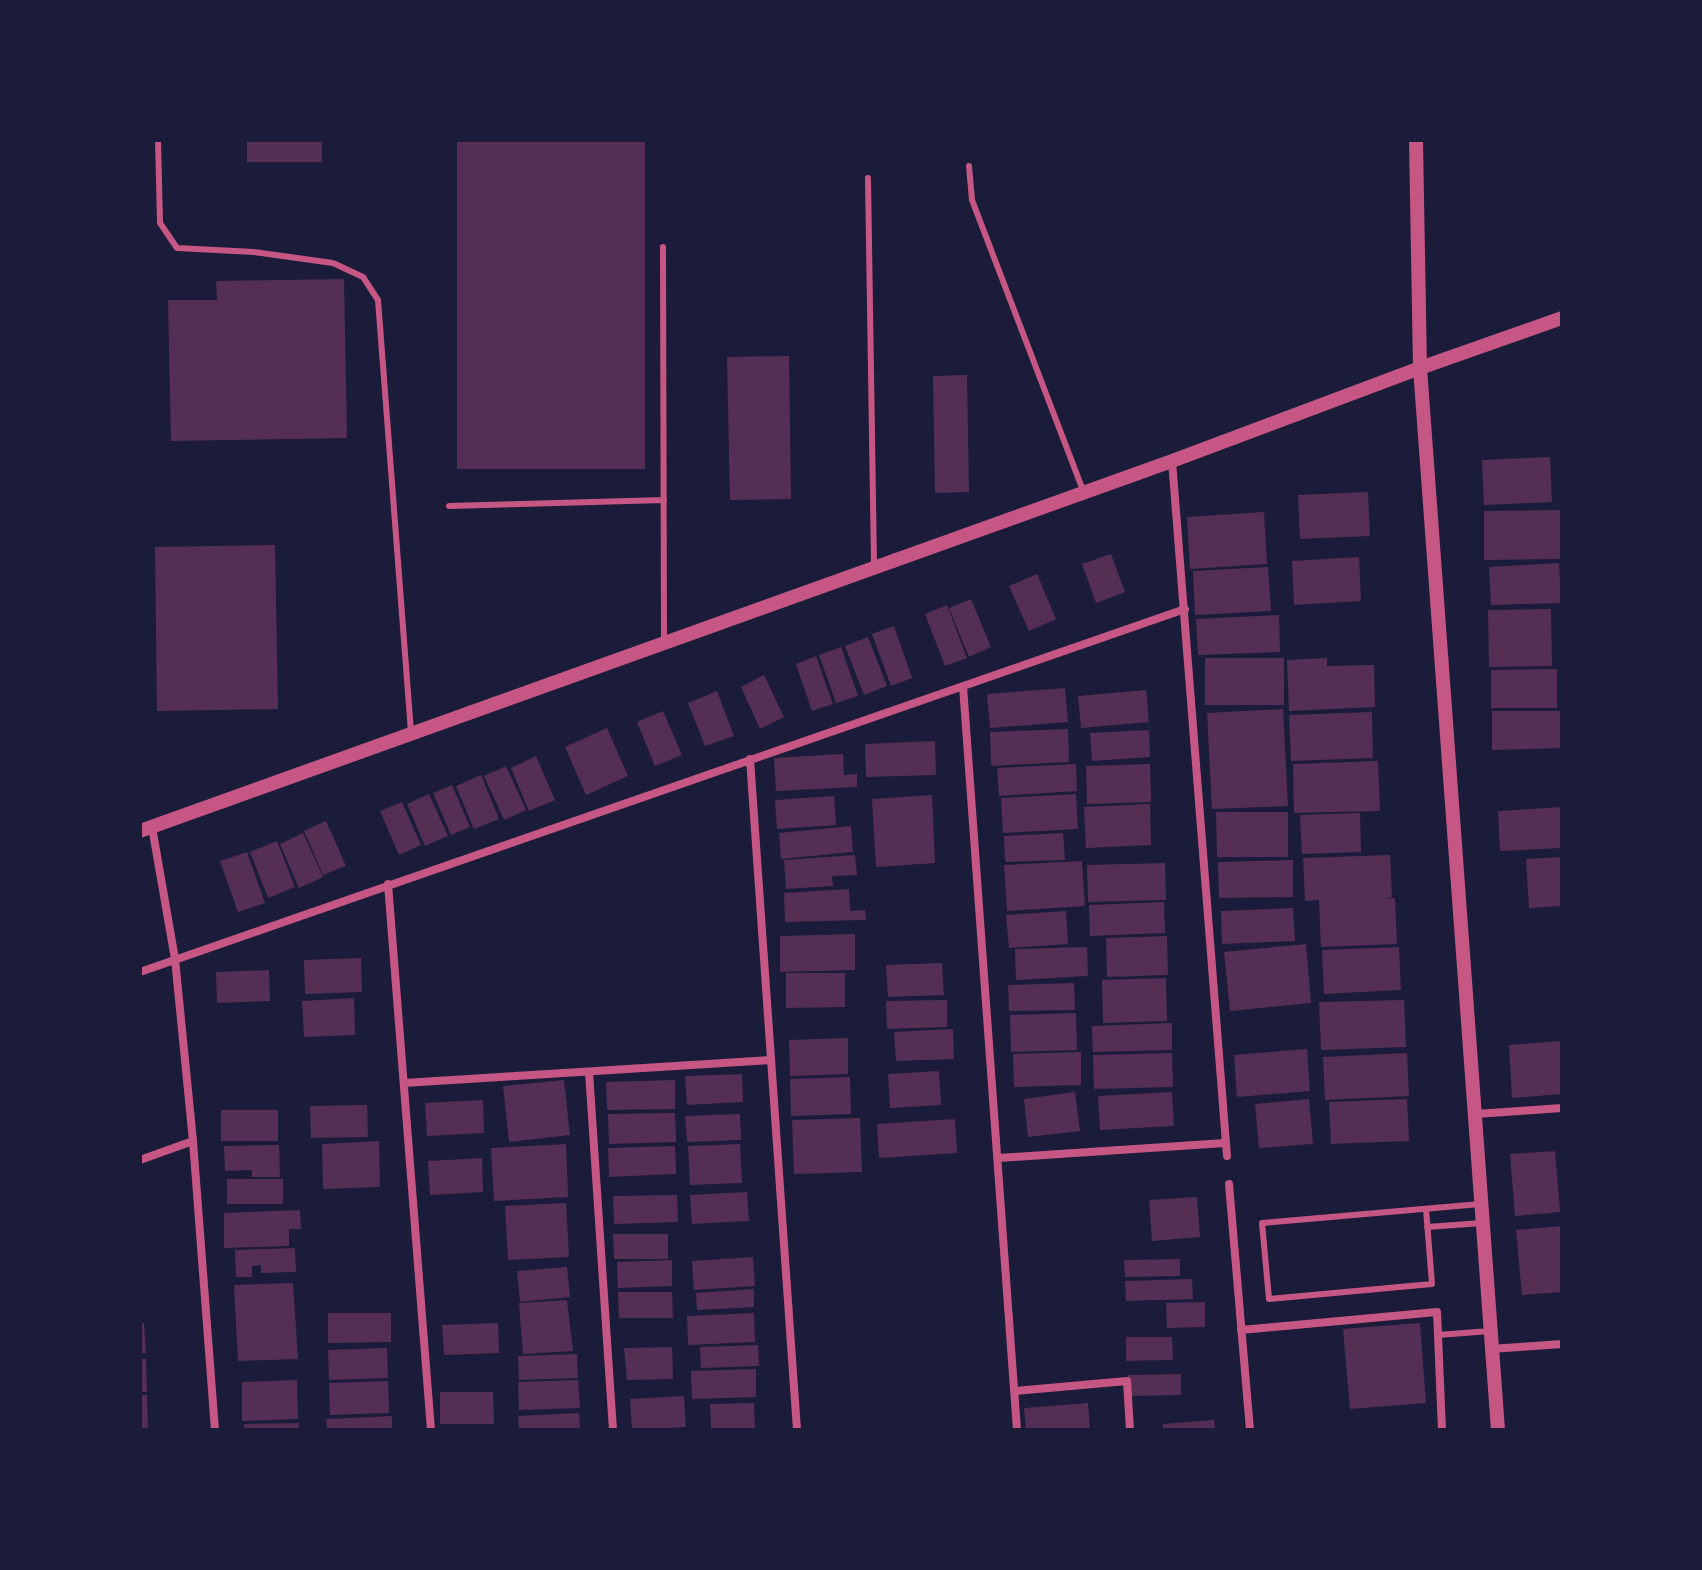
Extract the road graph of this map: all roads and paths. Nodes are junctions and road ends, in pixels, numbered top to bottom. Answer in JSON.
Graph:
{"nodes":[{"id":1,"x":158,"y":140,"type":"edge"},
{"id":2,"x":1416,"y":140,"type":"edge"},
{"id":3,"x":969,"y":166,"type":"dead end"},
{"id":4,"x":868,"y":178,"type":"dead end"},
{"id":5,"x":663,"y":247,"type":"dead end"},
{"id":6,"x":1562,"y":318,"type":"edge"},
{"id":7,"x":1420,"y":368,"type":"junction"},
{"id":8,"x":1172,"y":461,"type":"junction"},
{"id":9,"x":1084,"y":493,"type":"junction"},
{"id":10,"x":664,"y":500,"type":"junction"},
{"id":11,"x":449,"y":506,"type":"dead end"},
{"id":12,"x":874,"y":569,"type":"junction"},
{"id":13,"x":1185,"y":609,"type":"junction"},
{"id":14,"x":664,"y":643,"type":"junction"},
{"id":15,"x":963,"y":686,"type":"junction"},
{"id":16,"x":411,"y":734,"type":"junction"},
{"id":17,"x":750,"y":759,"type":"junction"},
{"id":18,"x":146,"y":828,"type":"edge"},
{"id":19,"x":388,"y":884,"type":"junction"},
{"id":20,"x":175,"y":959,"type":"junction"},
{"id":21,"x":140,"y":972,"type":"edge"},
{"id":22,"x":771,"y":1060,"type":"junction"},
{"id":23,"x":589,"y":1072,"type":"junction"},
{"id":24,"x":404,"y":1083,"type":"junction"},
{"id":25,"x":1562,"y":1108,"type":"edge"},
{"id":26,"x":1476,"y":1114,"type":"junction"},
{"id":27,"x":193,"y":1141,"type":"junction"},
{"id":28,"x":1225,"y":1143,"type":"junction"},
{"id":29,"x":1227,"y":1156,"type":"dead end"},
{"id":30,"x":999,"y":1158,"type":"junction"},
{"id":31,"x":140,"y":1160,"type":"edge"},
{"id":32,"x":1229,"y":1184,"type":"dead end"},
{"id":33,"x":1481,"y":1204,"type":"junction"},
{"id":34,"x":1426,"y":1209,"type":"junction"},
{"id":35,"x":1482,"y":1223,"type":"junction"},
{"id":36,"x":1427,"y":1227,"type":"junction"},
{"id":37,"x":1241,"y":1330,"type":"junction"},
{"id":38,"x":1490,"y":1331,"type":"junction"},
{"id":39,"x":1438,"y":1335,"type":"junction"},
{"id":40,"x":1562,"y":1344,"type":"edge"},
{"id":41,"x":1491,"y":1349,"type":"junction"},
{"id":42,"x":1015,"y":1391,"type":"junction"},
{"id":43,"x":215,"y":1430,"type":"edge"},
{"id":44,"x":431,"y":1430,"type":"edge"},
{"id":45,"x":613,"y":1430,"type":"edge"},
{"id":46,"x":797,"y":1430,"type":"edge"},
{"id":47,"x":1017,"y":1430,"type":"edge"},
{"id":48,"x":1130,"y":1430,"type":"edge"},
{"id":49,"x":1250,"y":1430,"type":"edge"},
{"id":50,"x":1442,"y":1430,"type":"edge"},
{"id":51,"x":1498,"y":1430,"type":"edge"}],
"edges":[{"from":1,"to":16,"type":"lane"},
{"from":2,"to":7,"type":"street"},
{"from":3,"to":9,"type":"lane"},
{"from":4,"to":12,"type":"lane"},
{"from":5,"to":10,"type":"lane"},
{"from":6,"to":7,"type":"street"},
{"from":7,"to":8,"type":"street"},
{"from":7,"to":26,"type":"street"},
{"from":8,"to":9,"type":"street"},
{"from":8,"to":13,"type":"street"},
{"from":9,"to":12,"type":"street"},
{"from":10,"to":11,"type":"lane"},
{"from":10,"to":14,"type":"lane"},
{"from":12,"to":14,"type":"street"},
{"from":13,"to":15,"type":"street"},
{"from":13,"to":28,"type":"street"},
{"from":14,"to":16,"type":"street"},
{"from":15,"to":17,"type":"street"},
{"from":15,"to":30,"type":"street"},
{"from":16,"to":18,"type":"street"},
{"from":17,"to":19,"type":"street"},
{"from":17,"to":22,"type":"street"},
{"from":18,"to":20,"type":"street"},
{"from":19,"to":20,"type":"street"},
{"from":19,"to":24,"type":"street"},
{"from":20,"to":21,"type":"street"},
{"from":20,"to":27,"type":"street"},
{"from":22,"to":23,"type":"street"},
{"from":22,"to":46,"type":"street"},
{"from":23,"to":24,"type":"street"},
{"from":23,"to":45,"type":"street"},
{"from":24,"to":44,"type":"street"},
{"from":25,"to":26,"type":"street"},
{"from":26,"to":33,"type":"street"},
{"from":27,"to":31,"type":"street"},
{"from":27,"to":43,"type":"street"},
{"from":28,"to":29,"type":"street"},
{"from":28,"to":30,"type":"street"},
{"from":30,"to":42,"type":"street"},
{"from":32,"to":37,"type":"street"},
{"from":33,"to":34,"type":"lane"},
{"from":33,"to":35,"type":"street"},
{"from":34,"to":36,"type":"lane"},
{"from":34,"to":36,"type":"lane"},
{"from":35,"to":36,"type":"lane"},
{"from":35,"to":38,"type":"street"},
{"from":37,"to":39,"type":"street"},
{"from":37,"to":49,"type":"street"},
{"from":38,"to":39,"type":"lane"},
{"from":38,"to":41,"type":"street"},
{"from":39,"to":50,"type":"street"},
{"from":40,"to":41,"type":"street"},
{"from":41,"to":51,"type":"street"},
{"from":42,"to":47,"type":"street"},
{"from":42,"to":48,"type":"street"}]}
